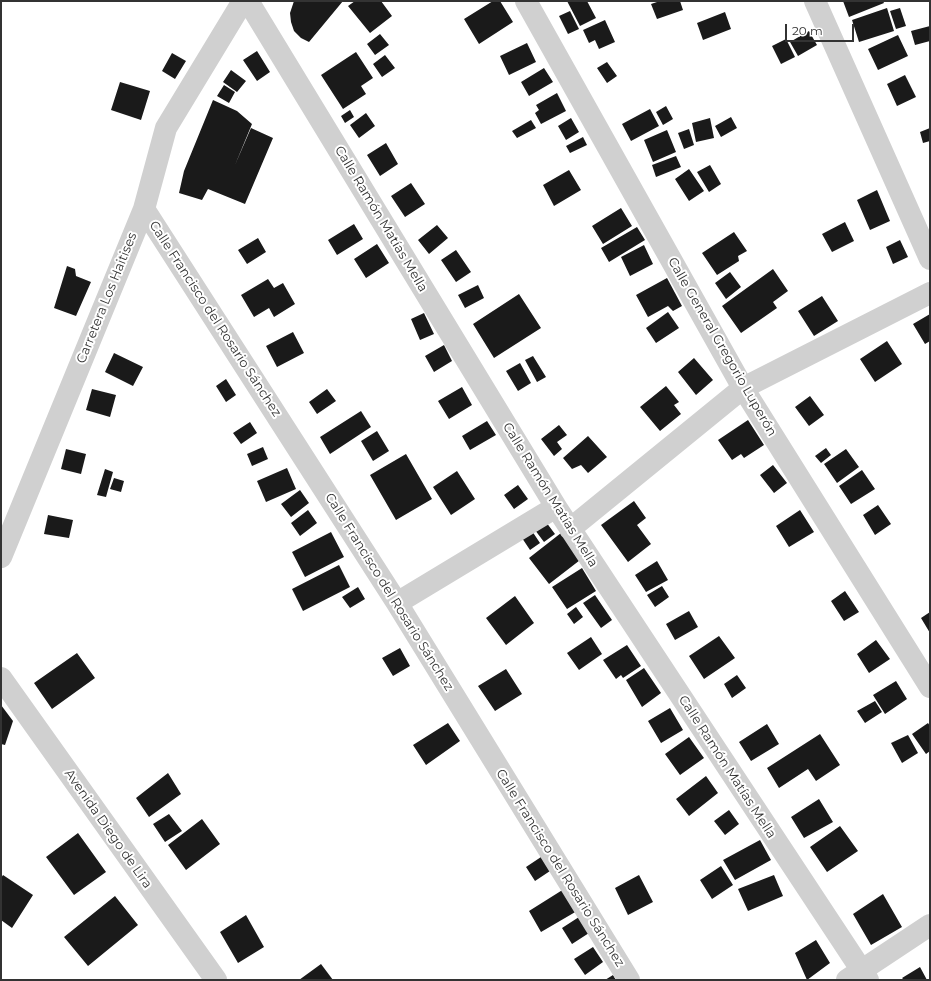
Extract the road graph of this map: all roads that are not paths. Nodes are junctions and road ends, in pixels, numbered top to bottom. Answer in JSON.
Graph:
{"nodes":[{"id":1,"x":243,"y":1,"type":"edge"},
{"id":2,"x":248,"y":1,"type":"edge"},
{"id":3,"x":526,"y":1,"type":"edge"},
{"id":4,"x":815,"y":1,"type":"edge"},
{"id":5,"x":144,"y":209,"type":"junction"},
{"id":6,"x":930,"y":259,"type":"edge"},
{"id":7,"x":930,"y":293,"type":"edge"},
{"id":8,"x":743,"y":388,"type":"junction"},
{"id":9,"x":556,"y":507,"type":"junction"},
{"id":10,"x":570,"y":529,"type":"junction"},
{"id":11,"x":1,"y":558,"type":"edge"},
{"id":12,"x":397,"y":603,"type":"junction"},
{"id":13,"x":1,"y":678,"type":"edge"},
{"id":14,"x":930,"y":687,"type":"edge"},
{"id":15,"x":930,"y":925,"type":"edge"},
{"id":16,"x":859,"y":977,"type":"edge"},
{"id":17,"x":216,"y":980,"type":"edge"},
{"id":18,"x":629,"y":980,"type":"edge"}],
"edges":[{"from":1,"to":5,"type":"street","name":"Carretera Los Haitises"},
{"from":2,"to":9,"type":"street","name":"Calle Ramón Matías Mella"},
{"from":3,"to":8,"type":"street","name":"Calle General Gregorio Luperón"},
{"from":4,"to":6,"type":"street"},
{"from":5,"to":11,"type":"street","name":"Carretera Los Haitises"},
{"from":5,"to":12,"type":"street","name":"Calle Francisco del Rosario Sánchez"},
{"from":7,"to":8,"type":"street"},
{"from":8,"to":10,"type":"street"},
{"from":8,"to":14,"type":"street","name":"Calle General Gregorio Luperón"},
{"from":9,"to":10,"type":"street","name":"Calle Ramón Matías Mella"},
{"from":9,"to":12,"type":"street"},
{"from":10,"to":16,"type":"street","name":"Calle Ramón Matías Mella"},
{"from":12,"to":18,"type":"street","name":"Calle Francisco del Rosario Sánchez"},
{"from":13,"to":17,"type":"street","name":"Avenida Diego de Lira"},
{"from":15,"to":16,"type":"street"}]}
